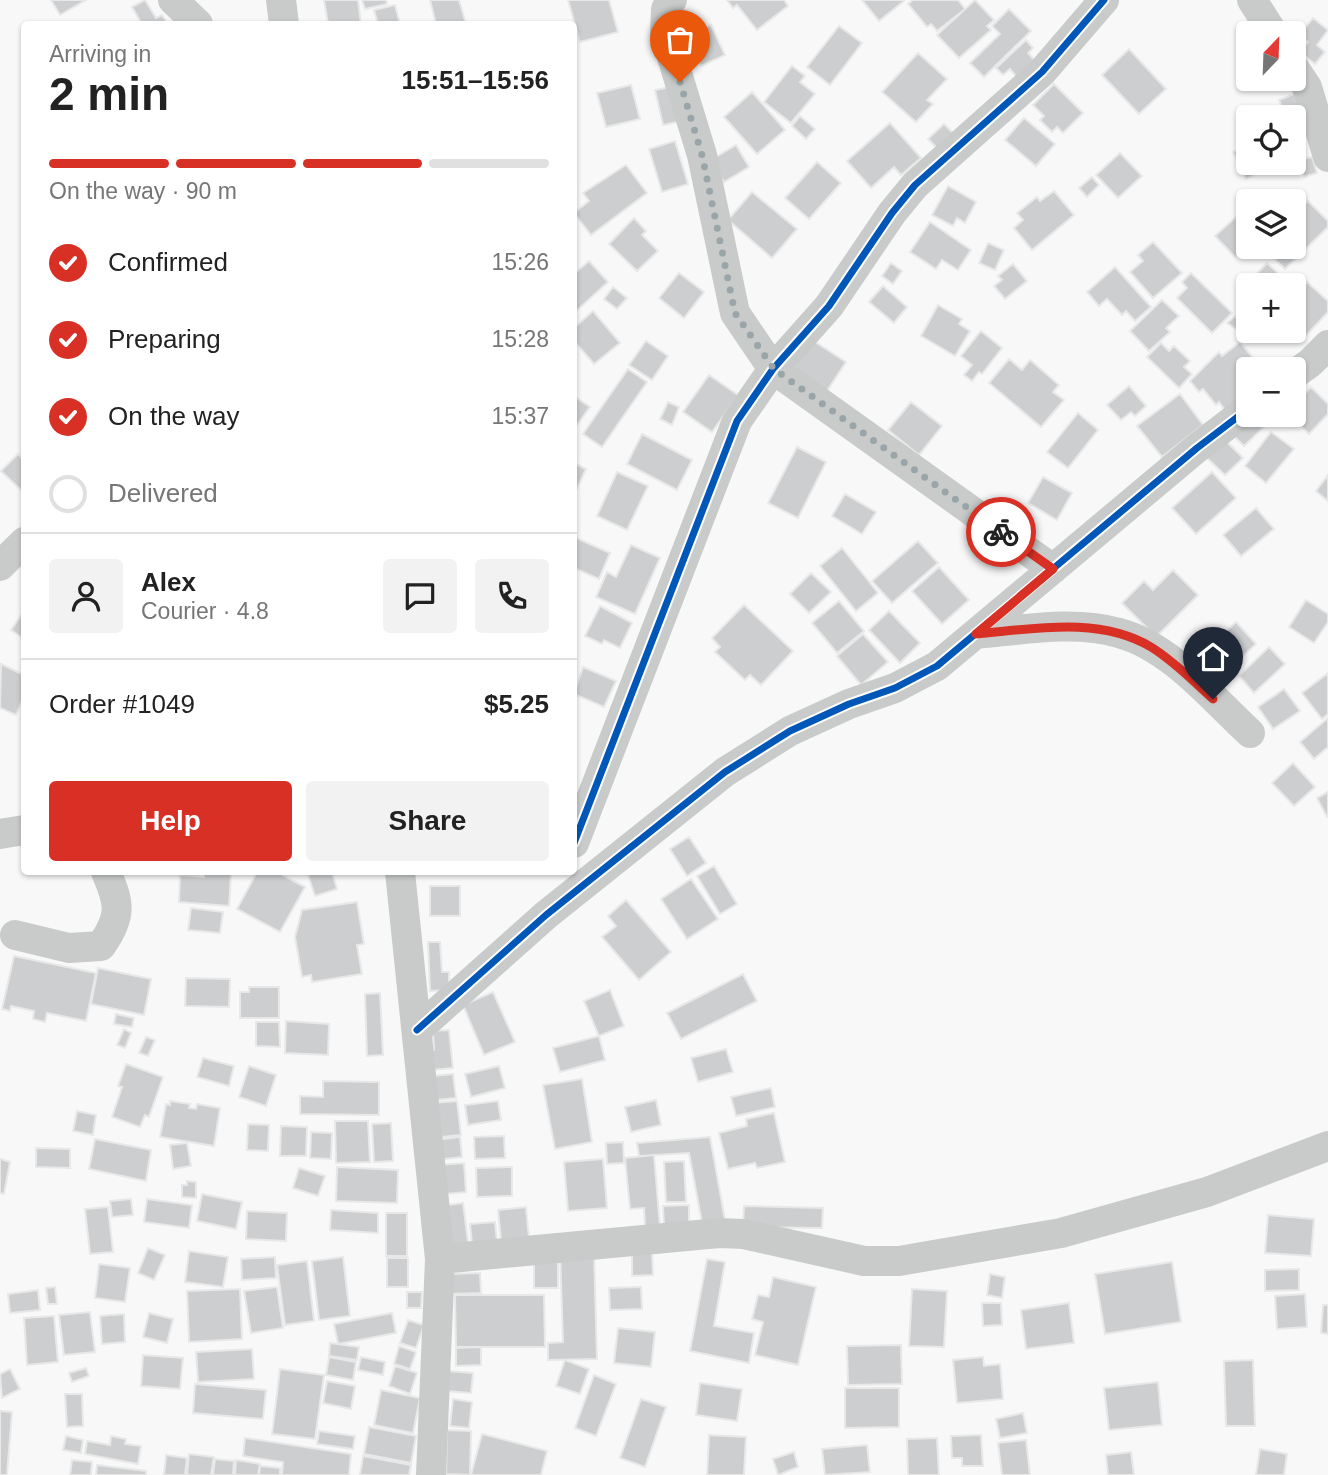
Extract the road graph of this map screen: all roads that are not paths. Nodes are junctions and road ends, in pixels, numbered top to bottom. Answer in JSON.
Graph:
{"nodes":[{"id":1,"x":173,"y":0,"type":"edge"},
{"id":2,"x":281,"y":0,"type":"edge"},
{"id":3,"x":672,"y":0,"type":"edge"},
{"id":4,"x":1104,"y":0,"type":"edge"},
{"id":5,"x":1252,"y":0,"type":"edge"},
{"id":6,"x":195,"y":21,"type":"edge"},
{"id":7,"x":284,"y":21,"type":"edge"},
{"id":8,"x":1265,"y":21,"type":"edge"},
{"id":9,"x":1306,"y":85,"type":"edge"},
{"id":10,"x":1328,"y":157,"type":"edge"},
{"id":11,"x":1328,"y":345,"type":"edge"},
{"id":12,"x":1306,"y":364,"type":"edge"},
{"id":13,"x":774,"y":369,"type":"junction"},
{"id":14,"x":1236,"y":418,"type":"edge"},
{"id":15,"x":21,"y":545,"type":"edge"},
{"id":16,"x":0,"y":566,"type":"edge"},
{"id":17,"x":1053,"y":569,"type":"junction"},
{"id":18,"x":976,"y":634,"type":"junction"},
{"id":19,"x":1250,"y":733,"type":"dead end"},
{"id":20,"x":21,"y":830,"type":"edge"},
{"id":21,"x":0,"y":834,"type":"edge"},
{"id":22,"x":577,"y":835,"type":"edge"},
{"id":23,"x":107,"y":875,"type":"edge"},
{"id":24,"x":400,"y":875,"type":"edge"},
{"id":25,"x":562,"y":875,"type":"edge"},
{"id":26,"x":546,"y":915,"type":"junction"},
{"id":27,"x":15,"y":935,"type":"dead end"},
{"id":28,"x":417,"y":1030,"type":"junction"},
{"id":29,"x":1328,"y":1146,"type":"edge"},
{"id":30,"x":440,"y":1259,"type":"junction"},
{"id":31,"x":431,"y":1475,"type":"edge"}],
"edges":[{"from":1,"to":6,"type":"street"},
{"from":2,"to":7,"type":"street"},
{"from":3,"to":13,"type":"street"},
{"from":4,"to":13,"type":"street"},
{"from":5,"to":8,"type":"street"},
{"from":9,"to":10,"type":"street"},
{"from":11,"to":12,"type":"street"},
{"from":13,"to":17,"type":"street"},
{"from":13,"to":22,"type":"street"},
{"from":14,"to":17,"type":"street"},
{"from":15,"to":16,"type":"street"},
{"from":17,"to":18,"type":"street"},
{"from":18,"to":19,"type":"street"},
{"from":18,"to":26,"type":"street"},
{"from":20,"to":21,"type":"street"},
{"from":23,"to":27,"type":"street"},
{"from":24,"to":28,"type":"street"},
{"from":25,"to":26,"type":"street"},
{"from":26,"to":28,"type":"street"},
{"from":28,"to":30,"type":"street"},
{"from":29,"to":30,"type":"street"},
{"from":30,"to":31,"type":"street"}]}
